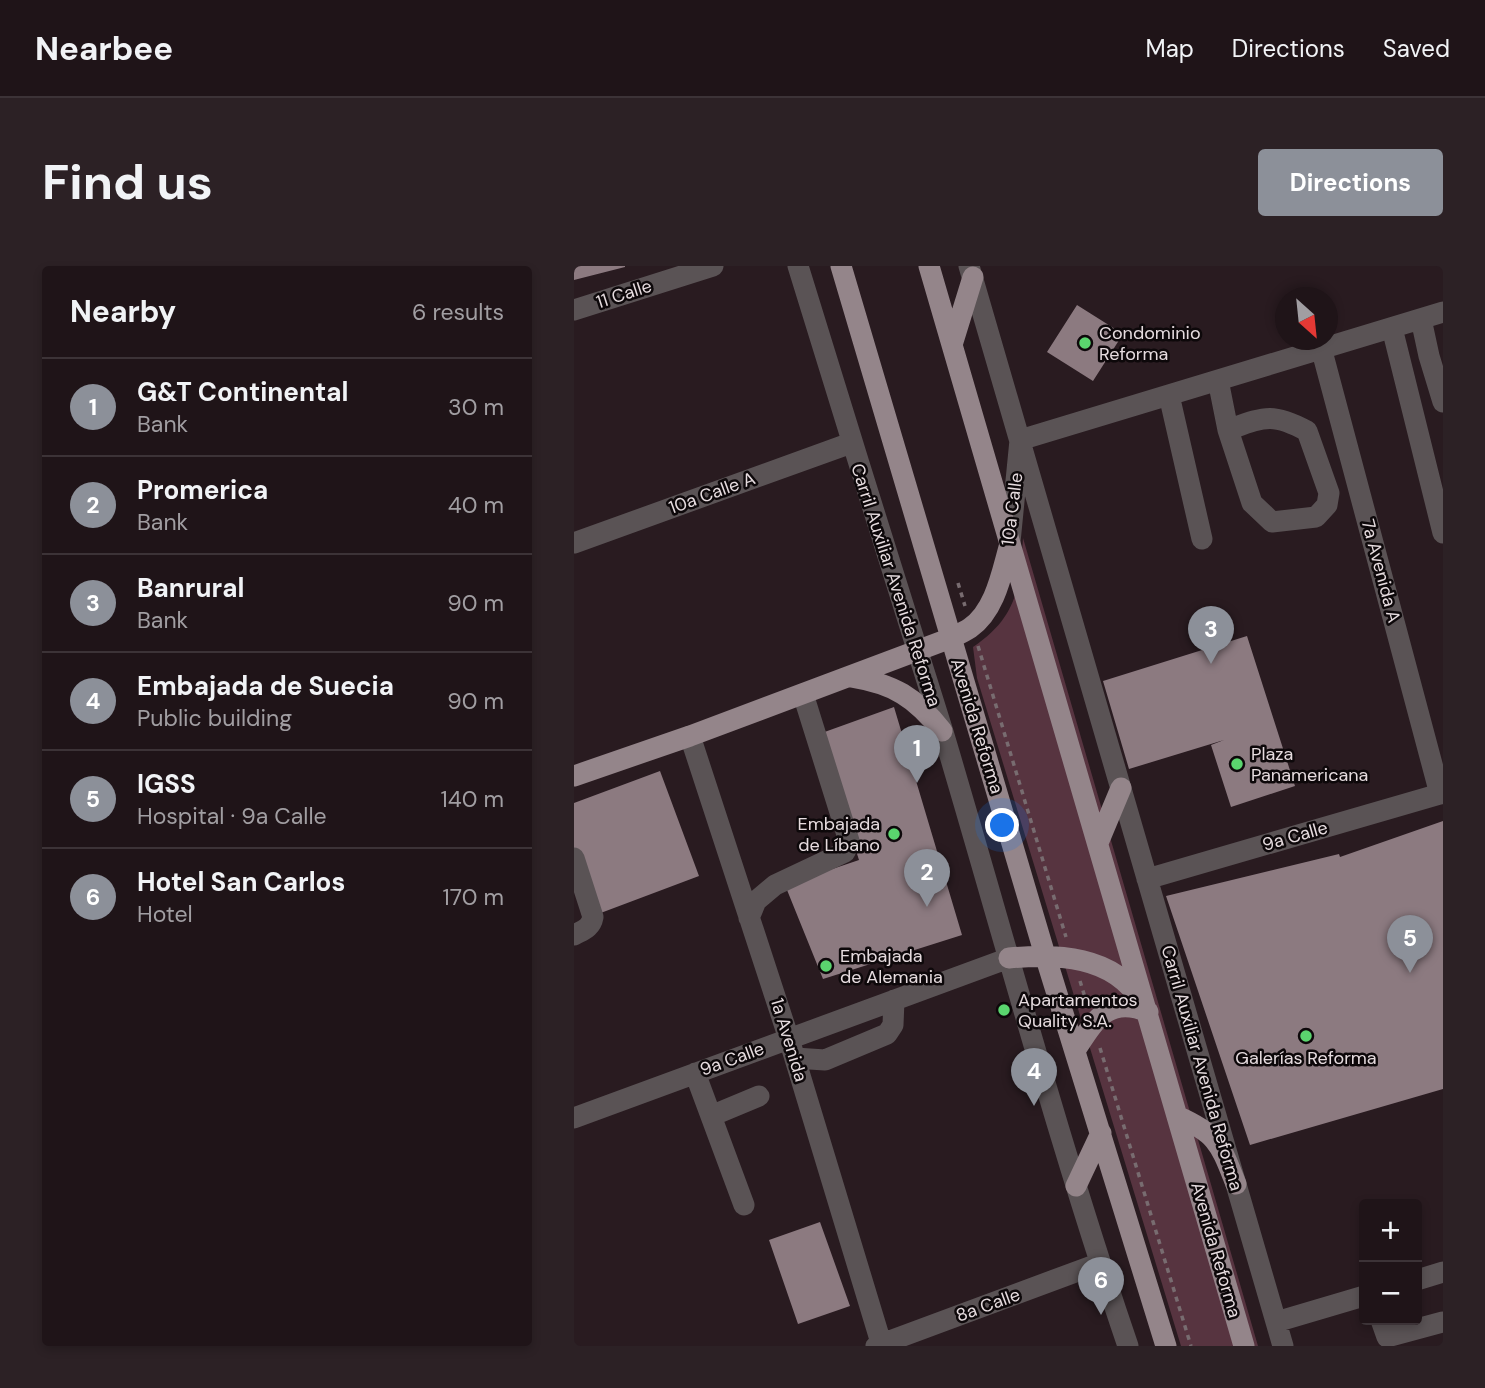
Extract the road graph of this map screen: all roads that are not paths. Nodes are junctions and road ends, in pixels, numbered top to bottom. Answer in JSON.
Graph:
{"nodes":[{"id":1,"x":713,"y":266,"type":"edge"},
{"id":2,"x":798,"y":266,"type":"edge"},
{"id":3,"x":841,"y":266,"type":"edge"},
{"id":4,"x":929,"y":266,"type":"edge"},
{"id":5,"x":971,"y":271,"type":"edge"},
{"id":6,"x":574,"y":310,"type":"edge"},
{"id":7,"x":1443,"y":312,"type":"edge"},
{"id":8,"x":1421,"y":319,"type":"junction"},
{"id":9,"x":1392,"y":328,"type":"junction"},
{"id":10,"x":1338,"y":340,"type":"edge"},
{"id":11,"x":952,"y":345,"type":"junction"},
{"id":12,"x":1303,"y":350,"type":"edge"},
{"id":13,"x":1322,"y":350,"type":"edge"},
{"id":14,"x":1439,"y":373,"type":"edge"},
{"id":15,"x":1219,"y":380,"type":"junction"},
{"id":16,"x":1169,"y":395,"type":"junction"},
{"id":17,"x":1443,"y":402,"type":"edge"},
{"id":18,"x":1228,"y":430,"type":"junction"},
{"id":19,"x":1020,"y":440,"type":"junction"},
{"id":20,"x":851,"y":443,"type":"junction"},
{"id":21,"x":1443,"y":533,"type":"edge"},
{"id":22,"x":1202,"y":539,"type":"dead end"},
{"id":23,"x":574,"y":543,"type":"edge"},
{"id":24,"x":1010,"y":544,"type":"junction"},
{"id":25,"x":951,"y":638,"type":"junction"},
{"id":26,"x":917,"y":650,"type":"junction"},
{"id":27,"x":849,"y":676,"type":"junction"},
{"id":28,"x":803,"y":694,"type":"junction"},
{"id":29,"x":942,"y":731,"type":"junction"},
{"id":30,"x":690,"y":736,"type":"junction"},
{"id":31,"x":574,"y":776,"type":"edge"},
{"id":32,"x":1121,"y":788,"type":"junction"},
{"id":33,"x":1442,"y":794,"type":"edge"},
{"id":34,"x":1098,"y":844,"type":"junction"},
{"id":35,"x":574,"y":858,"type":"edge"},
{"id":36,"x":1147,"y":878,"type":"junction"},
{"id":37,"x":749,"y":918,"type":"junction"},
{"id":38,"x":574,"y":935,"type":"edge"},
{"id":39,"x":1045,"y":955,"type":"junction"},
{"id":40,"x":1009,"y":958,"type":"junction"},
{"id":41,"x":894,"y":1000,"type":"junction"},
{"id":42,"x":1148,"y":1012,"type":"junction"},
{"id":43,"x":792,"y":1048,"type":"junction"},
{"id":44,"x":1076,"y":1049,"type":"junction"},
{"id":45,"x":695,"y":1073,"type":"junction"},
{"id":46,"x":759,"y":1096,"type":"dead end"},
{"id":47,"x":711,"y":1116,"type":"junction"},
{"id":48,"x":1177,"y":1116,"type":"junction"},
{"id":49,"x":574,"y":1118,"type":"edge"},
{"id":50,"x":1101,"y":1133,"type":"junction"},
{"id":51,"x":1236,"y":1184,"type":"junction"},
{"id":52,"x":1076,"y":1186,"type":"junction"},
{"id":53,"x":744,"y":1205,"type":"dead end"},
{"id":54,"x":1100,"y":1263,"type":"junction"},
{"id":55,"x":1443,"y":1272,"type":"edge"},
{"id":56,"x":1422,"y":1278,"type":"edge"},
{"id":57,"x":1359,"y":1297,"type":"edge"},
{"id":58,"x":1276,"y":1322,"type":"junction"},
{"id":59,"x":1443,"y":1322,"type":"edge"},
{"id":60,"x":1390,"y":1336,"type":"edge"},
{"id":61,"x":880,"y":1345,"type":"edge"},
{"id":62,"x":1128,"y":1346,"type":"edge"},
{"id":63,"x":1166,"y":1346,"type":"edge"},
{"id":64,"x":1244,"y":1346,"type":"edge"},
{"id":65,"x":1283,"y":1346,"type":"edge"}],
"edges":[{"from":1,"to":6,"type":"street","name":"11 Calle"},
{"from":2,"to":20,"type":"street","name":"Carril Auxiliar Avenida Reforma"},
{"from":3,"to":25,"type":"main road","name":"Avenida Reforma"},
{"from":4,"to":11,"type":"main road","name":"Avenida Reforma"},
{"from":5,"to":11,"type":"main road"},
{"from":5,"to":19,"type":"street","name":"Carril Auxiliar Avenida Reforma"},
{"from":7,"to":8,"type":"street"},
{"from":8,"to":9,"type":"street"},
{"from":8,"to":14,"type":"street"},
{"from":9,"to":10,"type":"street"},
{"from":9,"to":21,"type":"street"},
{"from":11,"to":24,"type":"main road","name":"Avenida Reforma"},
{"from":12,"to":15,"type":"street"},
{"from":13,"to":33,"type":"street","name":"7a Avenida A"},
{"from":14,"to":17,"type":"street"},
{"from":15,"to":16,"type":"street"},
{"from":15,"to":18,"type":"street"},
{"from":16,"to":19,"type":"street"},
{"from":16,"to":22,"type":"street"},
{"from":18,"to":18,"type":"street"},
{"from":19,"to":24,"type":"street","name":"10a Calle"},
{"from":19,"to":32,"type":"street","name":"Carril Auxiliar Avenida Reforma"},
{"from":20,"to":23,"type":"street","name":"10a Calle A"},
{"from":20,"to":26,"type":"street","name":"Carril Auxiliar Avenida Reforma"},
{"from":24,"to":25,"type":"main road","name":"10a Calle"},
{"from":24,"to":34,"type":"main road","name":"Avenida Reforma"},
{"from":25,"to":26,"type":"main road","name":"10a Calle"},
{"from":25,"to":39,"type":"main road","name":"Avenida Reforma"},
{"from":26,"to":27,"type":"main road","name":"10a Calle"},
{"from":26,"to":29,"type":"street","name":"Carril Auxiliar Avenida Reforma"},
{"from":27,"to":28,"type":"main road","name":"10a Calle"},
{"from":27,"to":29,"type":"main road"},
{"from":28,"to":30,"type":"main road","name":"10a Calle"},
{"from":28,"to":37,"type":"street"},
{"from":29,"to":40,"type":"street","name":"Carril Auxiliar Avenida Reforma"},
{"from":30,"to":31,"type":"main road","name":"10a Calle"},
{"from":30,"to":37,"type":"street","name":"1a Avenida"},
{"from":32,"to":34,"type":"main road"},
{"from":32,"to":36,"type":"street","name":"Carril Auxiliar Avenida Reforma"},
{"from":33,"to":36,"type":"street","name":"9a Calle"},
{"from":34,"to":42,"type":"main road","name":"Avenida Reforma"},
{"from":35,"to":38,"type":"street"},
{"from":36,"to":51,"type":"street","name":"Carril Auxiliar Avenida Reforma"},
{"from":37,"to":43,"type":"street","name":"1a Avenida"},
{"from":39,"to":40,"type":"main road"},
{"from":39,"to":42,"type":"main road"},
{"from":39,"to":44,"type":"main road","name":"Avenida Reforma"},
{"from":40,"to":41,"type":"street","name":"9a Calle"},
{"from":40,"to":52,"type":"street","name":"Carril Auxiliar Avenida Reforma"},
{"from":41,"to":43,"type":"street","name":"9a Calle"},
{"from":41,"to":43,"type":"street"},
{"from":42,"to":44,"type":"main road"},
{"from":42,"to":48,"type":"main road","name":"Avenida Reforma"},
{"from":43,"to":45,"type":"street","name":"9a Calle"},
{"from":43,"to":61,"type":"street","name":"1a Avenida"},
{"from":44,"to":50,"type":"main road","name":"Avenida Reforma"},
{"from":45,"to":47,"type":"street"},
{"from":45,"to":49,"type":"street","name":"9a Calle"},
{"from":46,"to":47,"type":"street"},
{"from":47,"to":53,"type":"street"},
{"from":48,"to":51,"type":"main road"},
{"from":48,"to":64,"type":"main road","name":"Avenida Reforma"},
{"from":50,"to":52,"type":"main road"},
{"from":50,"to":63,"type":"main road","name":"Avenida Reforma"},
{"from":51,"to":58,"type":"street","name":"Carril Auxiliar Avenida Reforma"},
{"from":52,"to":54,"type":"street","name":"Carril Auxiliar Avenida Reforma"},
{"from":54,"to":61,"type":"street","name":"8a Calle"},
{"from":54,"to":62,"type":"street","name":"Carril Auxiliar Avenida Reforma"},
{"from":55,"to":56,"type":"street"},
{"from":57,"to":58,"type":"street"},
{"from":58,"to":65,"type":"street","name":"Carril Auxiliar Avenida Reforma"},
{"from":59,"to":60,"type":"street"}]}
